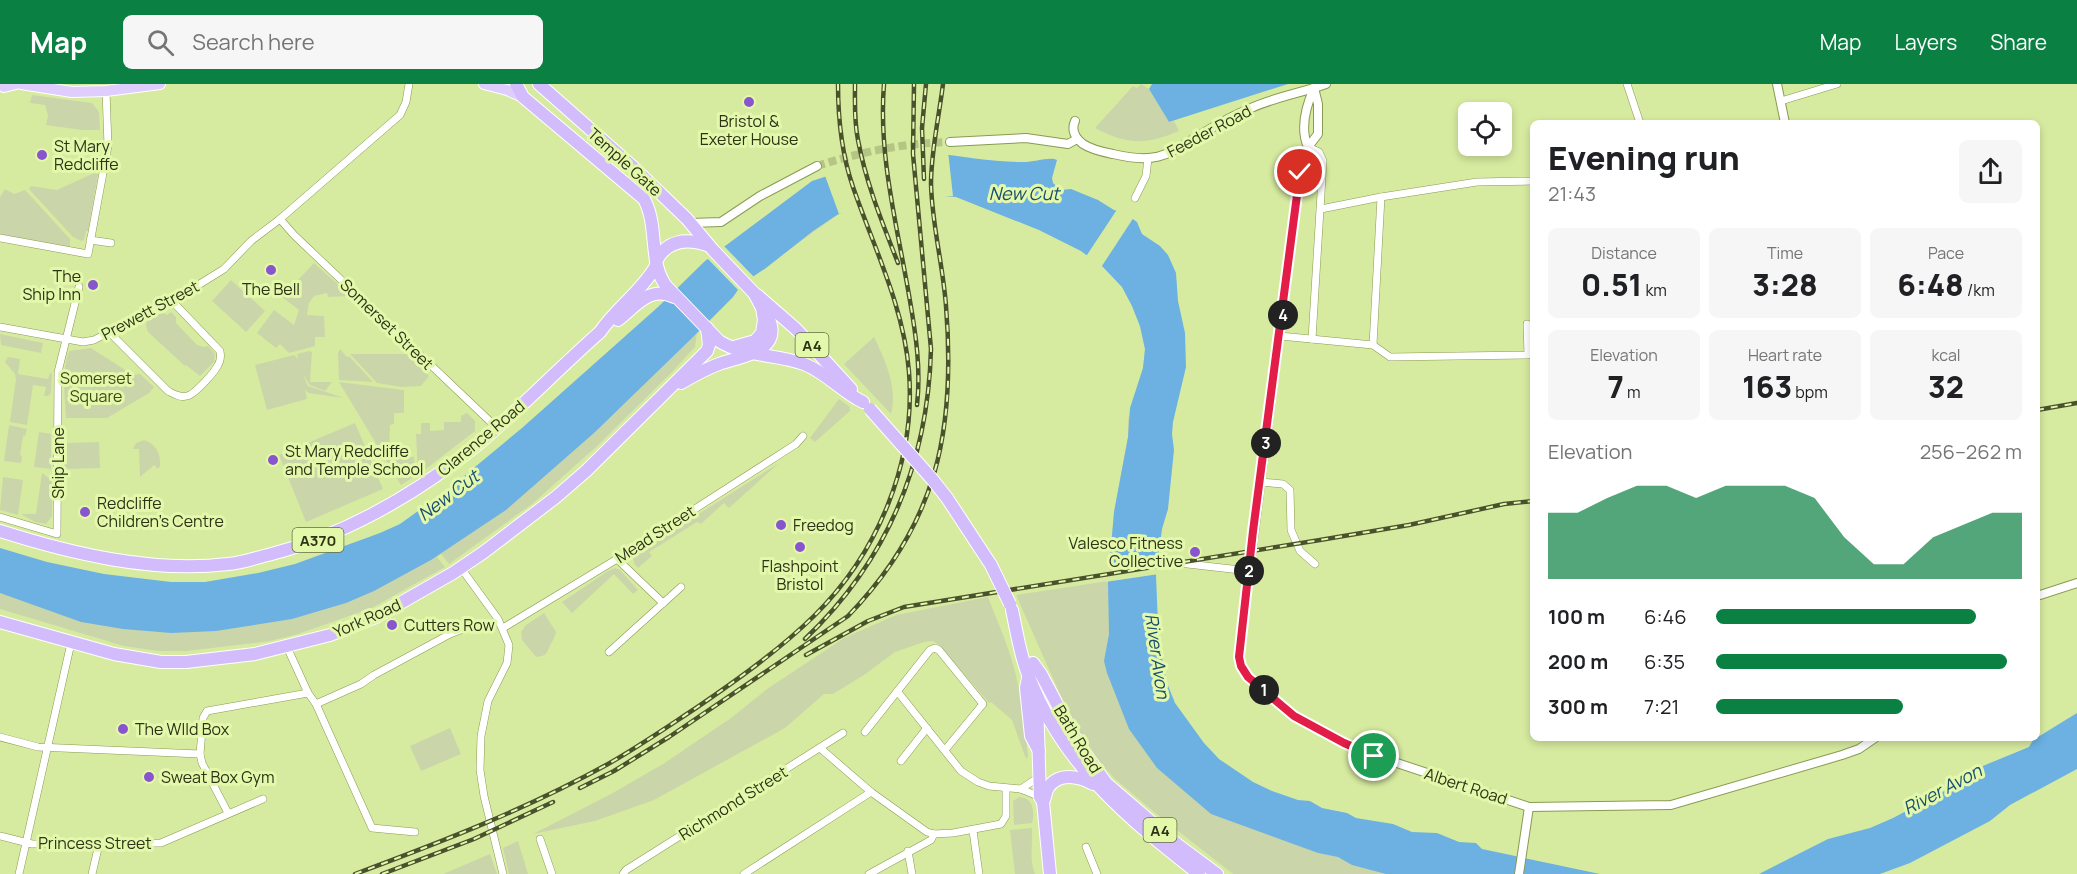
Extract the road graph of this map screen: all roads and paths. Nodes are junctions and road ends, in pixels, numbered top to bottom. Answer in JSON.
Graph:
{"nodes":[{"id":1,"x":16,"y":84,"type":"edge"},
{"id":2,"x":21,"y":84,"type":"edge"},
{"id":3,"x":160,"y":84,"type":"edge"},
{"id":4,"x":409,"y":84,"type":"edge"},
{"id":5,"x":484,"y":84,"type":"edge"},
{"id":6,"x":516,"y":84,"type":"edge"},
{"id":7,"x":539,"y":84,"type":"edge"},
{"id":8,"x":1326,"y":84,"type":"edge"},
{"id":9,"x":1627,"y":84,"type":"edge"},
{"id":10,"x":1777,"y":84,"type":"edge"},
{"id":11,"x":1837,"y":84,"type":"edge"},
{"id":12,"x":1314,"y":86,"type":"edge"},
{"id":13,"x":4,"y":87,"type":"edge"},
{"id":14,"x":106,"y":91,"type":"junction"},
{"id":15,"x":523,"y":97,"type":"junction"},
{"id":16,"x":1781,"y":101,"type":"junction"},
{"id":17,"x":1639,"y":120,"type":"edge"},
{"id":18,"x":1784,"y":120,"type":"edge"},
{"id":19,"x":1075,"y":121,"type":"dead end"},
{"id":20,"x":1077,"y":139,"type":"junction"},
{"id":21,"x":950,"y":142,"type":"tunnel mouth"},
{"id":22,"x":1308,"y":147,"type":"junction"},
{"id":23,"x":1148,"y":158,"type":"junction"},
{"id":24,"x":817,"y":166,"type":"tunnel mouth"},
{"id":25,"x":1530,"y":182,"type":"edge"},
{"id":26,"x":1381,"y":197,"type":"junction"},
{"id":27,"x":1135,"y":198,"type":"dead end"},
{"id":28,"x":1321,"y":209,"type":"junction"},
{"id":29,"x":280,"y":219,"type":"junction"},
{"id":30,"x":690,"y":223,"type":"junction"},
{"id":31,"x":0,"y":238,"type":"edge"},
{"id":32,"x":90,"y":240,"type":"junction"},
{"id":33,"x":111,"y":243,"type":"dead end"},
{"id":34,"x":710,"y":248,"type":"junction"},
{"id":35,"x":656,"y":264,"type":"junction"},
{"id":36,"x":79,"y":287,"type":"dead end"},
{"id":37,"x":660,"y":289,"type":"junction"},
{"id":38,"x":754,"y":292,"type":"junction"},
{"id":39,"x":171,"y":300,"type":"junction"},
{"id":40,"x":762,"y":308,"type":"junction"},
{"id":41,"x":1527,"y":324,"type":"dead end"},
{"id":42,"x":0,"y":327,"type":"edge"},
{"id":43,"x":600,"y":332,"type":"junction"},
{"id":44,"x":110,"y":333,"type":"junction"},
{"id":45,"x":709,"y":333,"type":"junction"},
{"id":46,"x":1280,"y":336,"type":"junction"},
{"id":47,"x":1312,"y":339,"type":"junction"},
{"id":48,"x":66,"y":340,"type":"junction"},
{"id":49,"x":1373,"y":345,"type":"junction"},
{"id":50,"x":729,"y":348,"type":"junction"},
{"id":51,"x":754,"y":353,"type":"junction"},
{"id":52,"x":667,"y":392,"type":"junction"},
{"id":53,"x":866,"y":406,"type":"junction"},
{"id":54,"x":497,"y":428,"type":"junction"},
{"id":55,"x":803,"y":436,"type":"dead end"},
{"id":56,"x":1260,"y":482,"type":"junction"},
{"id":57,"x":0,"y":516,"type":"edge"},
{"id":58,"x":24,"y":524,"type":"junction"},
{"id":59,"x":0,"y":531,"type":"edge"},
{"id":60,"x":22,"y":538,"type":"junction"},
{"id":61,"x":617,"y":559,"type":"junction"},
{"id":62,"x":1170,"y":562,"type":"dead end"},
{"id":63,"x":1315,"y":564,"type":"dead end"},
{"id":64,"x":461,"y":568,"type":"junction"},
{"id":65,"x":1249,"y":571,"type":"junction"},
{"id":66,"x":2077,"y":583,"type":"edge"},
{"id":67,"x":681,"y":587,"type":"dead end"},
{"id":68,"x":2040,"y":595,"type":"edge"},
{"id":69,"x":663,"y":603,"type":"junction"},
{"id":70,"x":1011,"y":607,"type":"junction"},
{"id":71,"x":0,"y":622,"type":"edge"},
{"id":72,"x":503,"y":628,"type":"junction"},
{"id":73,"x":463,"y":629,"type":"dead end"},
{"id":74,"x":71,"y":643,"type":"junction"},
{"id":75,"x":287,"y":647,"type":"junction"},
{"id":76,"x":609,"y":652,"type":"dead end"},
{"id":77,"x":1033,"y":663,"type":"junction"},
{"id":78,"x":1029,"y":677,"type":"junction"},
{"id":79,"x":897,"y":691,"type":"junction"},
{"id":80,"x":308,"y":693,"type":"junction"},
{"id":81,"x":1036,"y":695,"type":"junction"},
{"id":82,"x":316,"y":704,"type":"junction"},
{"id":83,"x":927,"y":728,"type":"junction"},
{"id":84,"x":843,"y":732,"type":"dead end"},
{"id":85,"x":865,"y":732,"type":"dead end"},
{"id":86,"x":0,"y":737,"type":"edge"},
{"id":87,"x":1871,"y":741,"type":"edge"},
{"id":88,"x":47,"y":747,"type":"junction"},
{"id":89,"x":820,"y":748,"type":"junction"},
{"id":90,"x":945,"y":750,"type":"junction"},
{"id":91,"x":1040,"y":751,"type":"junction"},
{"id":92,"x":200,"y":754,"type":"junction"},
{"id":93,"x":901,"y":761,"type":"dead end"},
{"id":94,"x":1039,"y":771,"type":"junction"},
{"id":95,"x":1096,"y":786,"type":"junction"},
{"id":96,"x":1006,"y":788,"type":"junction"},
{"id":97,"x":1022,"y":789,"type":"junction"},
{"id":98,"x":871,"y":792,"type":"junction"},
{"id":99,"x":1043,"y":798,"type":"junction"},
{"id":100,"x":263,"y":799,"type":"dead end"},
{"id":101,"x":1529,"y":807,"type":"junction"},
{"id":102,"x":228,"y":813,"type":"junction"},
{"id":103,"x":973,"y":831,"type":"junction"},
{"id":104,"x":415,"y":832,"type":"dead end"},
{"id":105,"x":934,"y":834,"type":"junction"},
{"id":106,"x":0,"y":836,"type":"edge"},
{"id":107,"x":540,"y":838,"type":"dead end"},
{"id":108,"x":25,"y":842,"type":"junction"},
{"id":109,"x":99,"y":844,"type":"junction"},
{"id":110,"x":1086,"y":847,"type":"dead end"},
{"id":111,"x":908,"y":851,"type":"junction"},
{"id":112,"x":19,"y":874,"type":"edge"},
{"id":113,"x":92,"y":874,"type":"edge"},
{"id":114,"x":503,"y":874,"type":"edge"},
{"id":115,"x":552,"y":874,"type":"edge"},
{"id":116,"x":623,"y":874,"type":"edge"},
{"id":117,"x":744,"y":874,"type":"edge"},
{"id":118,"x":869,"y":874,"type":"edge"},
{"id":119,"x":912,"y":874,"type":"edge"},
{"id":120,"x":979,"y":874,"type":"edge"},
{"id":121,"x":1050,"y":874,"type":"edge"},
{"id":122,"x":1097,"y":874,"type":"edge"},
{"id":123,"x":1199,"y":874,"type":"edge"},
{"id":124,"x":1217,"y":874,"type":"edge"},
{"id":125,"x":1519,"y":874,"type":"edge"}],
"edges":[{"from":1,"to":13,"type":"main road"},
{"from":2,"to":14,"type":"main road"},
{"from":3,"to":14,"type":"main road"},
{"from":4,"to":29,"type":"street","name":"Prewett Street"},
{"from":5,"to":15,"type":"main road"},
{"from":6,"to":15,"type":"highway"},
{"from":7,"to":30,"type":"highway","name":"Temple Gate","number":"A4"},
{"from":8,"to":12,"type":"street","name":"Feeder Road"},
{"from":9,"to":17,"type":"street"},
{"from":10,"to":16,"type":"street"},
{"from":11,"to":16,"type":"street"},
{"from":12,"to":22,"type":"street","name":"Albert Road"},
{"from":12,"to":22,"type":"street","name":"Albert Road"},
{"from":12,"to":23,"type":"street","name":"Feeder Road"},
{"from":14,"to":32,"type":"street"},
{"from":15,"to":35,"type":"highway"},
{"from":16,"to":18,"type":"street"},
{"from":19,"to":20,"type":"street"},
{"from":20,"to":21,"type":"street"},
{"from":20,"to":23,"type":"street","name":"Feeder Road"},
{"from":22,"to":28,"type":"street"},
{"from":22,"to":46,"type":"street","name":"Albert Road"},
{"from":23,"to":27,"type":"street"},
{"from":24,"to":30,"type":"street"},
{"from":25,"to":26,"type":"street"},
{"from":26,"to":28,"type":"street"},
{"from":26,"to":49,"type":"street"},
{"from":28,"to":47,"type":"street"},
{"from":29,"to":39,"type":"street","name":"Prewett Street"},
{"from":29,"to":54,"type":"street","name":"Somerset Street"},
{"from":30,"to":34,"type":"highway","name":"Temple Gate","number":"A4"},
{"from":31,"to":32,"type":"street"},
{"from":32,"to":33,"type":"street"},
{"from":34,"to":35,"type":"highway","name":"Clarence Road"},
{"from":34,"to":38,"type":"highway","number":"A4"},
{"from":35,"to":37,"type":"highway"},
{"from":35,"to":43,"type":"highway","name":"Clarence Road","number":"A370"},
{"from":36,"to":48,"type":"street","name":"Ship Lane"},
{"from":37,"to":43,"type":"highway","name":"Clarence Road","number":"A370"},
{"from":37,"to":45,"type":"highway"},
{"from":38,"to":40,"type":"highway","number":"A4"},
{"from":38,"to":53,"type":"highway","name":"Bath Road","number":"A4"},
{"from":39,"to":44,"type":"street","name":"Prewett Street"},
{"from":39,"to":44,"type":"street"},
{"from":40,"to":50,"type":"highway"},
{"from":40,"to":51,"type":"highway","number":"A4"},
{"from":41,"to":49,"type":"street"},
{"from":42,"to":48,"type":"street","name":"Prewett Street"},
{"from":43,"to":54,"type":"highway","name":"Clarence Road","number":"A370"},
{"from":44,"to":48,"type":"street","name":"Prewett Street"},
{"from":45,"to":50,"type":"highway"},
{"from":45,"to":52,"type":"highway","name":"York Road"},
{"from":46,"to":47,"type":"street"},
{"from":46,"to":56,"type":"street","name":"Albert Road"},
{"from":47,"to":49,"type":"street"},
{"from":48,"to":58,"type":"street","name":"Ship Lane"},
{"from":50,"to":51,"type":"highway","name":"Bath Road","number":"A4"},
{"from":51,"to":52,"type":"highway","name":"York Road"},
{"from":51,"to":53,"type":"highway","name":"Bath Road","number":"A4"},
{"from":52,"to":64,"type":"highway","name":"York Road"},
{"from":53,"to":70,"type":"highway","name":"Bath Road","number":"A4","bridge":true},
{"from":54,"to":60,"type":"highway","name":"Clarence Road","number":"A370"},
{"from":55,"to":61,"type":"street","name":"Mead Street"},
{"from":56,"to":63,"type":"street"},
{"from":56,"to":65,"type":"street","name":"Albert Road"},
{"from":57,"to":58,"type":"street"},
{"from":58,"to":60,"type":"street"},
{"from":59,"to":60,"type":"highway","name":"Clarence Road","number":"A370"},
{"from":61,"to":69,"type":"street"},
{"from":61,"to":72,"type":"street","name":"Mead Street"},
{"from":62,"to":65,"type":"street"},
{"from":64,"to":72,"type":"street"},
{"from":64,"to":75,"type":"highway","name":"York Road"},
{"from":65,"to":101,"type":"street","name":"Albert Road"},
{"from":66,"to":68,"type":"street"},
{"from":67,"to":69,"type":"street"},
{"from":69,"to":76,"type":"street"},
{"from":70,"to":77,"type":"highway","name":"Bath Road","number":"A4"},
{"from":70,"to":78,"type":"highway","name":"Bath Road","number":"A4"},
{"from":71,"to":74,"type":"highway","name":"York Road"},
{"from":72,"to":114,"type":"street"},
{"from":73,"to":82,"type":"street"},
{"from":74,"to":75,"type":"highway","name":"York Road"},
{"from":74,"to":88,"type":"street"},
{"from":75,"to":80,"type":"street"},
{"from":77,"to":81,"type":"highway","name":"Bath Road","number":"A4"},
{"from":77,"to":124,"type":"highway","name":"Bath Road","number":"A4"},
{"from":78,"to":81,"type":"highway","name":"Bath Road","number":"A4"},
{"from":78,"to":91,"type":"highway"},
{"from":79,"to":83,"type":"street"},
{"from":79,"to":85,"type":"street"},
{"from":79,"to":90,"type":"street"},
{"from":80,"to":82,"type":"street"},
{"from":80,"to":92,"type":"street"},
{"from":81,"to":91,"type":"highway"},
{"from":81,"to":95,"type":"highway","name":"Bath Road","number":"A4"},
{"from":82,"to":104,"type":"street"},
{"from":83,"to":90,"type":"street"},
{"from":83,"to":93,"type":"street"},
{"from":84,"to":89,"type":"street","name":"Richmond Street"},
{"from":86,"to":88,"type":"street"},
{"from":87,"to":101,"type":"street","name":"Albert Road"},
{"from":88,"to":92,"type":"street"},
{"from":88,"to":108,"type":"street"},
{"from":89,"to":98,"type":"street"},
{"from":89,"to":116,"type":"street","name":"Richmond Street"},
{"from":90,"to":96,"type":"street"},
{"from":91,"to":94,"type":"highway"},
{"from":92,"to":102,"type":"street"},
{"from":94,"to":97,"type":"street"},
{"from":94,"to":99,"type":"highway"},
{"from":95,"to":99,"type":"highway"},
{"from":95,"to":123,"type":"highway","name":"Bath Road","number":"A4"},
{"from":96,"to":97,"type":"street"},
{"from":96,"to":103,"type":"street"},
{"from":97,"to":99,"type":"street"},
{"from":98,"to":105,"type":"street"},
{"from":98,"to":117,"type":"street"},
{"from":99,"to":121,"type":"highway"},
{"from":100,"to":102,"type":"street","name":"Princess Street"},
{"from":101,"to":125,"type":"street"},
{"from":102,"to":109,"type":"street","name":"Princess Street"},
{"from":103,"to":105,"type":"street"},
{"from":103,"to":120,"type":"street"},
{"from":105,"to":111,"type":"street"},
{"from":106,"to":108,"type":"street","name":"Princess Street"},
{"from":107,"to":115,"type":"street"},
{"from":108,"to":109,"type":"street","name":"Princess Street"},
{"from":108,"to":112,"type":"street"},
{"from":109,"to":113,"type":"street"},
{"from":110,"to":122,"type":"street"},
{"from":111,"to":118,"type":"street"},
{"from":111,"to":119,"type":"street"}]}
